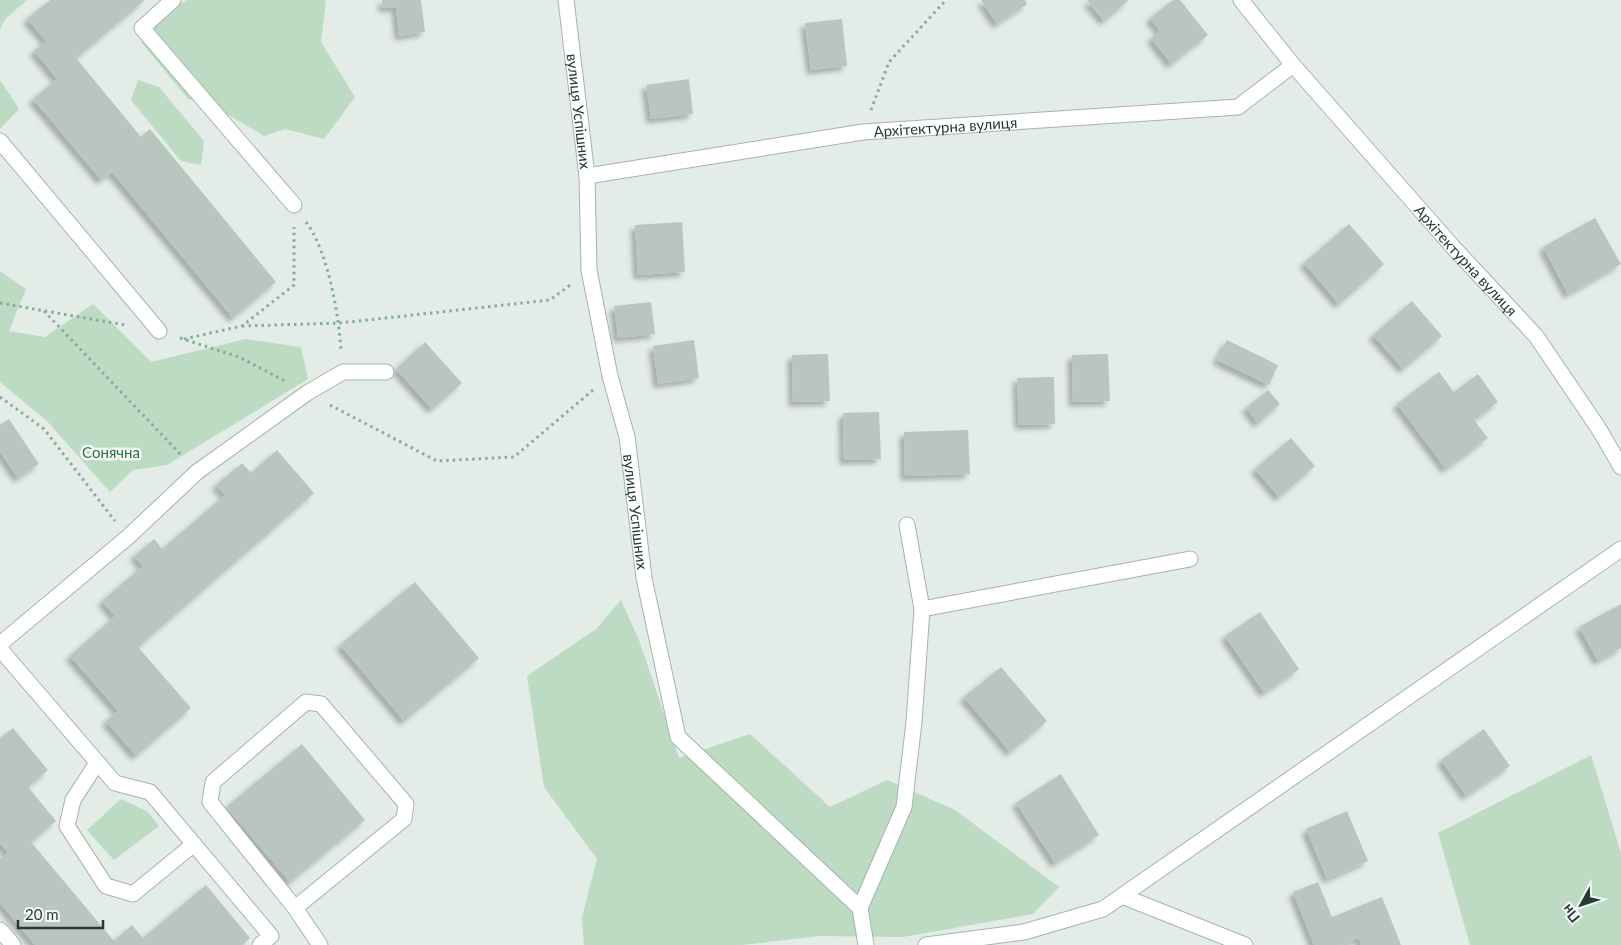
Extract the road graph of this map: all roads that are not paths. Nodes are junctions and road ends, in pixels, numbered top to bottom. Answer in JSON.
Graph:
{"nodes":[{"id":1,"x":173,"y":0,"type":"edge"},
{"id":2,"x":566,"y":0,"type":"edge"},
{"id":3,"x":1241,"y":0,"type":"edge"},
{"id":4,"x":1293,"y":65,"type":"junction"},
{"id":5,"x":0,"y":141,"type":"edge"},
{"id":6,"x":587,"y":176,"type":"junction"},
{"id":7,"x":294,"y":205,"type":"road end"},
{"id":8,"x":158,"y":331,"type":"road end"},
{"id":9,"x":386,"y":372,"type":"dead end"},
{"id":10,"x":1621,"y":467,"type":"edge"},
{"id":11,"x":907,"y":526,"type":"dead end"},
{"id":12,"x":1621,"y":549,"type":"edge"},
{"id":13,"x":1190,"y":559,"type":"dead end"},
{"id":14,"x":922,"y":609,"type":"junction"},
{"id":15,"x":0,"y":644,"type":"edge"},
{"id":16,"x":0,"y":649,"type":"edge"},
{"id":17,"x":97,"y":763,"type":"junction"},
{"id":18,"x":194,"y":844,"type":"junction"},
{"id":19,"x":1122,"y":896,"type":"junction"},
{"id":20,"x":295,"y":908,"type":"junction"},
{"id":21,"x":860,"y":908,"type":"junction"},
{"id":22,"x":0,"y":930,"type":"edge"},
{"id":23,"x":13,"y":945,"type":"edge"},
{"id":24,"x":260,"y":945,"type":"edge"},
{"id":25,"x":320,"y":945,"type":"edge"},
{"id":26,"x":866,"y":945,"type":"edge"},
{"id":27,"x":926,"y":945,"type":"edge"},
{"id":28,"x":1245,"y":945,"type":"edge"}],
"edges":[{"from":1,"to":7,"type":"street"},
{"from":2,"to":6,"type":"street","name":"вулиця Успішних"},
{"from":3,"to":4,"type":"street","name":"Архітектурна вулиця"},
{"from":4,"to":6,"type":"street","name":"Архітектурна вулиця"},
{"from":4,"to":10,"type":"street","name":"Архітектурна вулиця"},
{"from":5,"to":8,"type":"street"},
{"from":6,"to":21,"type":"street","name":"вулиця Успішних"},
{"from":9,"to":15,"type":"street"},
{"from":11,"to":14,"type":"street"},
{"from":12,"to":19,"type":"street"},
{"from":13,"to":14,"type":"street"},
{"from":14,"to":21,"type":"street"},
{"from":16,"to":17,"type":"street"},
{"from":17,"to":18,"type":"street"},
{"from":17,"to":18,"type":"street"},
{"from":18,"to":24,"type":"street"},
{"from":19,"to":27,"type":"street"},
{"from":19,"to":28,"type":"street"},
{"from":20,"to":20,"type":"street"},
{"from":20,"to":25,"type":"street"},
{"from":21,"to":26,"type":"street"},
{"from":22,"to":23,"type":"street"}]}
